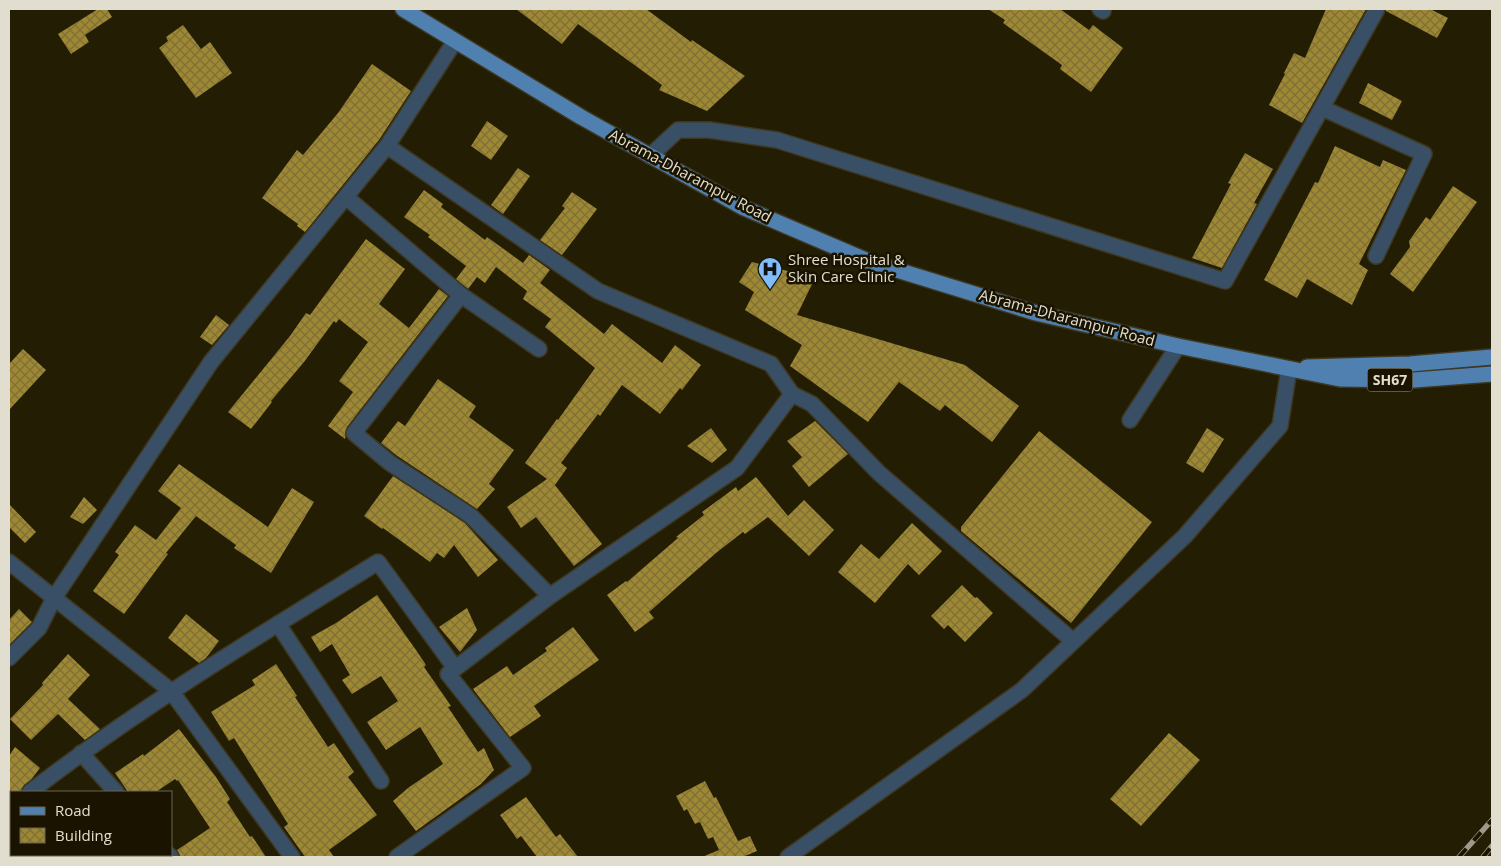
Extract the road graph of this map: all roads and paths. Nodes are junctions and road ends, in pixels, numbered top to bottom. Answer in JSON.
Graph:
{"nodes":[{"id":1,"x":402,"y":9,"type":"edge"},
{"id":2,"x":1377,"y":9,"type":"edge"},
{"id":3,"x":455,"y":41,"type":"junction"},
{"id":4,"x":1322,"y":108,"type":"junction"},
{"id":5,"x":387,"y":146,"type":"junction"},
{"id":6,"x":650,"y":156,"type":"junction"},
{"id":7,"x":346,"y":197,"type":"junction"},
{"id":8,"x":1376,"y":256,"type":"dead end"},
{"id":9,"x":461,"y":295,"type":"junction"},
{"id":10,"x":1178,"y":346,"type":"junction"},
{"id":11,"x":539,"y":349,"type":"dead end"},
{"id":12,"x":1492,"y":357,"type":"edge"},
{"id":13,"x":1288,"y":368,"type":"junction"},
{"id":14,"x":1492,"y":374,"type":"edge"},
{"id":15,"x":792,"y":394,"type":"junction"},
{"id":16,"x":1130,"y":420,"type":"dead end"},
{"id":17,"x":9,"y":562,"type":"edge"},
{"id":18,"x":550,"y":596,"type":"junction"},
{"id":19,"x":54,"y":598,"type":"junction"},
{"id":20,"x":278,"y":624,"type":"junction"},
{"id":21,"x":1073,"y":641,"type":"junction"},
{"id":22,"x":9,"y":658,"type":"edge"},
{"id":23,"x":455,"y":668,"type":"junction"},
{"id":24,"x":171,"y":691,"type":"junction"},
{"id":25,"x":81,"y":753,"type":"junction"},
{"id":26,"x":380,"y":781,"type":"dead end"},
{"id":27,"x":31,"y":791,"type":"edge"},
{"id":28,"x":115,"y":791,"type":"edge"},
{"id":29,"x":292,"y":857,"type":"edge"},
{"id":30,"x":397,"y":857,"type":"edge"},
{"id":31,"x":788,"y":857,"type":"edge"}],
"edges":[{"from":1,"to":3,"type":"main road","name":"Abrama-Dharampur Road","number":"SH67"},
{"from":2,"to":4,"type":"street"},
{"from":3,"to":5,"type":"street"},
{"from":3,"to":6,"type":"main road","name":"Abrama-Dharampur Road","number":"SH67"},
{"from":4,"to":6,"type":"street"},
{"from":4,"to":8,"type":"street"},
{"from":5,"to":7,"type":"street"},
{"from":5,"to":15,"type":"street"},
{"from":6,"to":10,"type":"main road","name":"Abrama-Dharampur Road","number":"SH67"},
{"from":7,"to":9,"type":"street"},
{"from":7,"to":19,"type":"street"},
{"from":9,"to":11,"type":"street"},
{"from":9,"to":18,"type":"street"},
{"from":10,"to":13,"type":"main road","name":"Abrama-Dharampur Road","number":"SH67"},
{"from":10,"to":16,"type":"street"},
{"from":12,"to":13,"type":"main road","number":"SH67"},
{"from":13,"to":14,"type":"main road","number":"SH67"},
{"from":13,"to":21,"type":"street"},
{"from":15,"to":18,"type":"street"},
{"from":15,"to":21,"type":"street"},
{"from":17,"to":19,"type":"street"},
{"from":18,"to":23,"type":"street"},
{"from":19,"to":22,"type":"street"},
{"from":19,"to":24,"type":"street"},
{"from":20,"to":23,"type":"street"},
{"from":20,"to":24,"type":"street"},
{"from":20,"to":26,"type":"street"},
{"from":21,"to":31,"type":"street"},
{"from":23,"to":30,"type":"street"},
{"from":24,"to":25,"type":"street"},
{"from":24,"to":29,"type":"street"},
{"from":25,"to":27,"type":"street"},
{"from":25,"to":28,"type":"street"}]}
